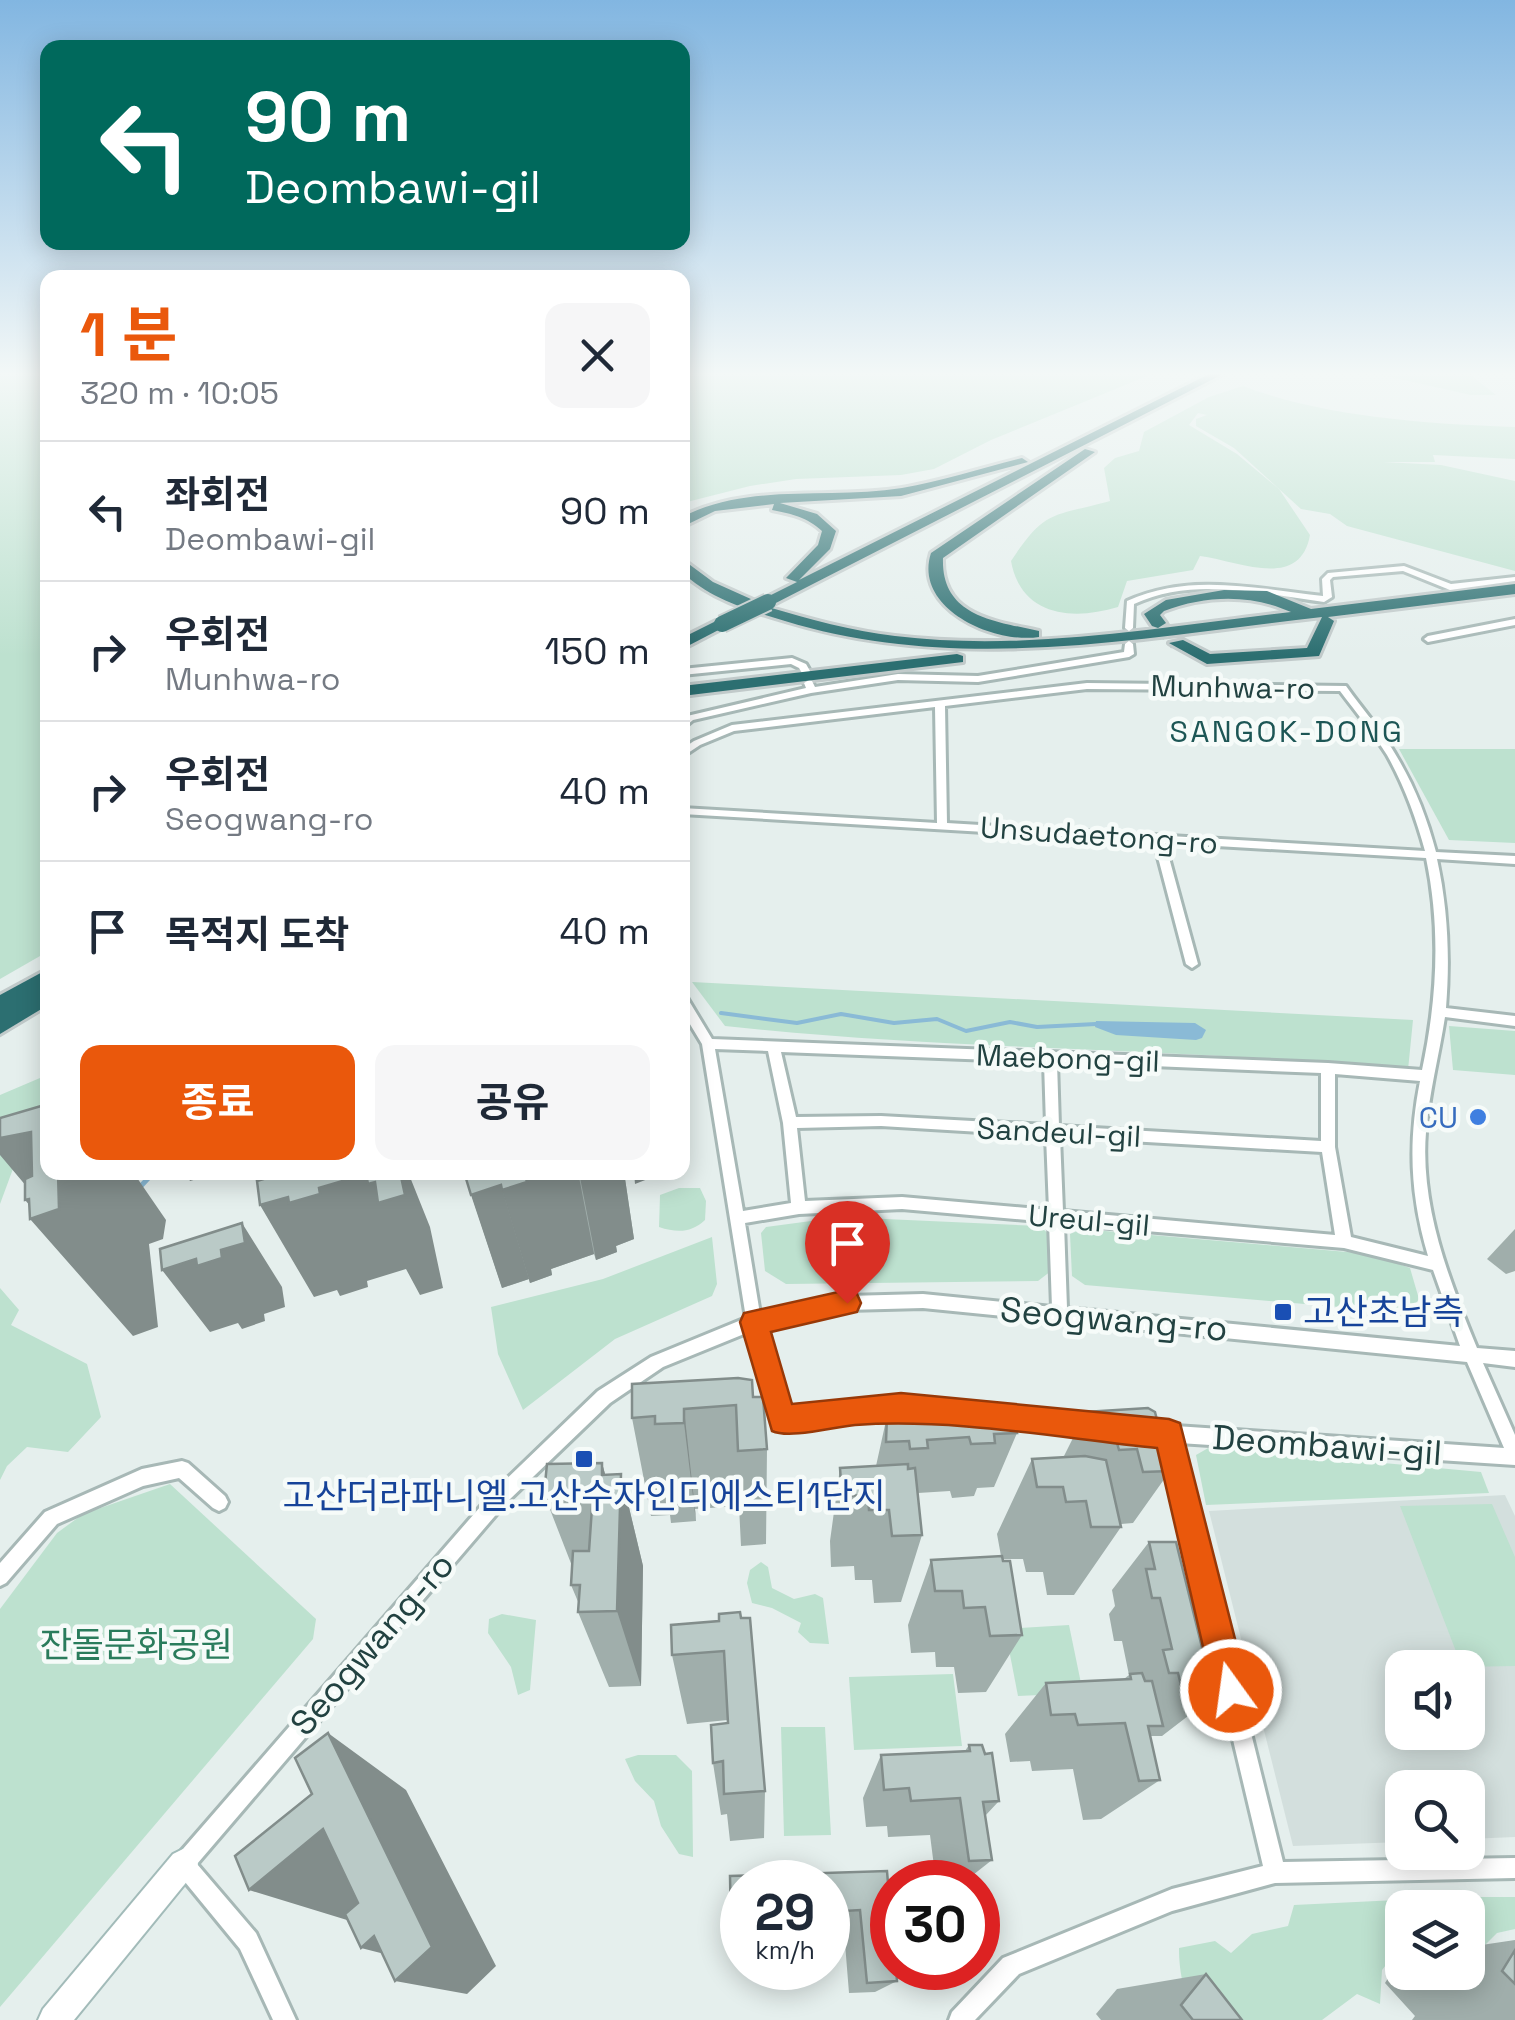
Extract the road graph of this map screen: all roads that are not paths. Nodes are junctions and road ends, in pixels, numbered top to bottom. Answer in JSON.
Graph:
{"nodes":[{"id":1,"x":996,"y":468,"type":"edge"},
{"id":2,"x":1011,"y":468,"type":"edge"},
{"id":3,"x":1026,"y":468,"type":"edge"},
{"id":4,"x":1061,"y":468,"type":"edge"},
{"id":5,"x":690,"y":519,"type":"edge"},
{"id":6,"x":690,"y":526,"type":"edge"},
{"id":7,"x":690,"y":573,"type":"edge"},
{"id":8,"x":792,"y":578,"type":"junction"},
{"id":9,"x":1515,"y":579,"type":"edge"},
{"id":10,"x":690,"y":580,"type":"edge"},
{"id":11,"x":1515,"y":589,"type":"edge"},
{"id":12,"x":762,"y":599,"type":"junction"},
{"id":13,"x":1515,"y":602,"type":"edge"},
{"id":14,"x":1278,"y":615,"type":"junction"},
{"id":15,"x":1319,"y":617,"type":"junction"},
{"id":16,"x":717,"y":621,"type":"junction"},
{"id":17,"x":1515,"y":622,"type":"edge"},
{"id":18,"x":1158,"y":623,"type":"dead end"},
{"id":19,"x":690,"y":629,"type":"edge"},
{"id":20,"x":1125,"y":636,"type":"junction"},
{"id":21,"x":690,"y":639,"type":"edge"},
{"id":22,"x":1318,"y":639,"type":"junction"},
{"id":23,"x":1428,"y":639,"type":"dead end"},
{"id":24,"x":1178,"y":643,"type":"tunnel mouth"},
{"id":25,"x":1043,"y":649,"type":"junction"},
{"id":26,"x":690,"y":671,"type":"edge"},
{"id":27,"x":690,"y":690,"type":"edge"},
{"id":28,"x":811,"y":690,"type":"junction"},
{"id":29,"x":940,"y":706,"type":"junction"},
{"id":30,"x":690,"y":718,"type":"edge"},
{"id":31,"x":690,"y":748,"type":"edge"},
{"id":32,"x":690,"y":810,"type":"edge"},
{"id":33,"x":942,"y":824,"type":"junction"},
{"id":34,"x":1158,"y":840,"type":"junction"},
{"id":35,"x":1433,"y":853,"type":"junction"},
{"id":36,"x":1515,"y":860,"type":"edge"},
{"id":37,"x":1192,"y":964,"type":"dead end"},
{"id":38,"x":40,"y":982,"type":"edge"},
{"id":39,"x":40,"y":999,"type":"edge"},
{"id":40,"x":0,"y":1006,"type":"edge"},
{"id":41,"x":1439,"y":1012,"type":"junction"},
{"id":42,"x":690,"y":1013,"type":"edge"},
{"id":43,"x":1515,"y":1021,"type":"edge"},
{"id":44,"x":0,"y":1025,"type":"edge"},
{"id":45,"x":708,"y":1044,"type":"junction"},
{"id":46,"x":773,"y":1046,"type":"junction"},
{"id":47,"x":1050,"y":1058,"type":"junction"},
{"id":48,"x":1328,"y":1068,"type":"junction"},
{"id":49,"x":1427,"y":1076,"type":"junction"},
{"id":50,"x":790,"y":1123,"type":"junction"},
{"id":51,"x":1052,"y":1132,"type":"junction"},
{"id":52,"x":1328,"y":1147,"type":"junction"},
{"id":53,"x":799,"y":1208,"type":"junction"},
{"id":54,"x":737,"y":1218,"type":"junction"},
{"id":55,"x":1058,"y":1218,"type":"junction"},
{"id":56,"x":1344,"y":1242,"type":"junction"},
{"id":57,"x":1439,"y":1265,"type":"junction"},
{"id":58,"x":1060,"y":1314,"type":"junction"},
{"id":59,"x":754,"y":1322,"type":"junction"},
{"id":60,"x":1472,"y":1355,"type":"junction"},
{"id":61,"x":1515,"y":1359,"type":"edge"},
{"id":62,"x":1169,"y":1434,"type":"junction"},
{"id":63,"x":1515,"y":1456,"type":"edge"},
{"id":64,"x":219,"y":1502,"type":"dead end"},
{"id":65,"x":0,"y":1577,"type":"edge"},
{"id":66,"x":183,"y":1864,"type":"junction"},
{"id":67,"x":1515,"y":1868,"type":"edge"},
{"id":68,"x":1274,"y":1874,"type":"junction"},
{"id":69,"x":54,"y":2020,"type":"edge"},
{"id":70,"x":284,"y":2020,"type":"edge"},
{"id":71,"x":960,"y":2020,"type":"edge"}],
"edges":[{"from":1,"to":5,"type":"highway"},
{"from":2,"to":8,"type":"highway"},
{"from":3,"to":12,"type":"highway"},
{"from":4,"to":20,"type":"highway"},
{"from":6,"to":8,"type":"highway"},
{"from":7,"to":20,"type":"highway"},
{"from":8,"to":12,"type":"highway"},
{"from":9,"to":20,"type":"street"},
{"from":10,"to":25,"type":"highway"},
{"from":11,"to":15,"type":"highway"},
{"from":12,"to":16,"type":"highway","bridge":true},
{"from":13,"to":15,"type":"highway"},
{"from":14,"to":15,"type":"highway"},
{"from":14,"to":18,"type":"highway"},
{"from":14,"to":20,"type":"highway"},
{"from":14,"to":22,"type":"highway"},
{"from":14,"to":25,"type":"highway"},
{"from":15,"to":22,"type":"highway"},
{"from":16,"to":19,"type":"highway"},
{"from":16,"to":21,"type":"highway"},
{"from":17,"to":23,"type":"street"},
{"from":20,"to":28,"type":"street"},
{"from":22,"to":24,"type":"highway"},
{"from":25,"to":27,"type":"highway"},
{"from":26,"to":28,"type":"street"},
{"from":28,"to":30,"type":"street"},
{"from":29,"to":31,"type":"street","name":"Munhwa-ro"},
{"from":29,"to":33,"type":"street"},
{"from":29,"to":35,"type":"street","name":"Munhwa-ro"},
{"from":32,"to":33,"type":"street","name":"Unsudaetong-ro"},
{"from":33,"to":34,"type":"street","name":"Unsudaetong-ro"},
{"from":34,"to":35,"type":"street","name":"Unsudaetong-ro"},
{"from":34,"to":37,"type":"street"},
{"from":35,"to":36,"type":"street","name":"Unsudaetong-ro"},
{"from":35,"to":41,"type":"street","name":"Munhwa-ro"},
{"from":38,"to":40,"type":"highway"},
{"from":39,"to":44,"type":"highway"},
{"from":41,"to":43,"type":"street"},
{"from":41,"to":49,"type":"street","name":"Munhwa-ro"},
{"from":42,"to":45,"type":"street"},
{"from":45,"to":46,"type":"street","name":"Maebong-gil"},
{"from":45,"to":54,"type":"street"},
{"from":46,"to":47,"type":"street","name":"Maebong-gil"},
{"from":46,"to":50,"type":"street"},
{"from":47,"to":48,"type":"street","name":"Maebong-gil"},
{"from":47,"to":51,"type":"street"},
{"from":48,"to":49,"type":"street","name":"Maebong-gil"},
{"from":48,"to":52,"type":"street"},
{"from":49,"to":57,"type":"street","name":"Munhwa-ro"},
{"from":50,"to":51,"type":"street","name":"Sandeul-gil"},
{"from":50,"to":53,"type":"street"},
{"from":51,"to":52,"type":"street","name":"Sandeul-gil"},
{"from":51,"to":55,"type":"street"},
{"from":52,"to":56,"type":"street"},
{"from":53,"to":54,"type":"street","name":"Ureul-gil"},
{"from":53,"to":55,"type":"street","name":"Ureul-gil"},
{"from":54,"to":59,"type":"street"},
{"from":55,"to":56,"type":"street","name":"Ureul-gil"},
{"from":55,"to":58,"type":"street"},
{"from":56,"to":57,"type":"street","name":"Ureul-gil"},
{"from":57,"to":60,"type":"street","name":"Munhwa-ro"},
{"from":58,"to":59,"type":"street","name":"Seogwang-ro"},
{"from":58,"to":60,"type":"street","name":"Seogwang-ro"},
{"from":59,"to":62,"type":"street","name":"Deombawi-gil"},
{"from":59,"to":66,"type":"street","name":"Seogwang-ro"},
{"from":60,"to":61,"type":"street","name":"Seogwang-ro"},
{"from":60,"to":63,"type":"street","name":"Munhwa-ro"},
{"from":62,"to":63,"type":"street","name":"Deombawi-gil"},
{"from":62,"to":68,"type":"street"},
{"from":64,"to":65,"type":"street"},
{"from":66,"to":69,"type":"street","name":"Seogwang-ro"},
{"from":66,"to":70,"type":"street"},
{"from":67,"to":68,"type":"street"},
{"from":68,"to":71,"type":"street"}]}
